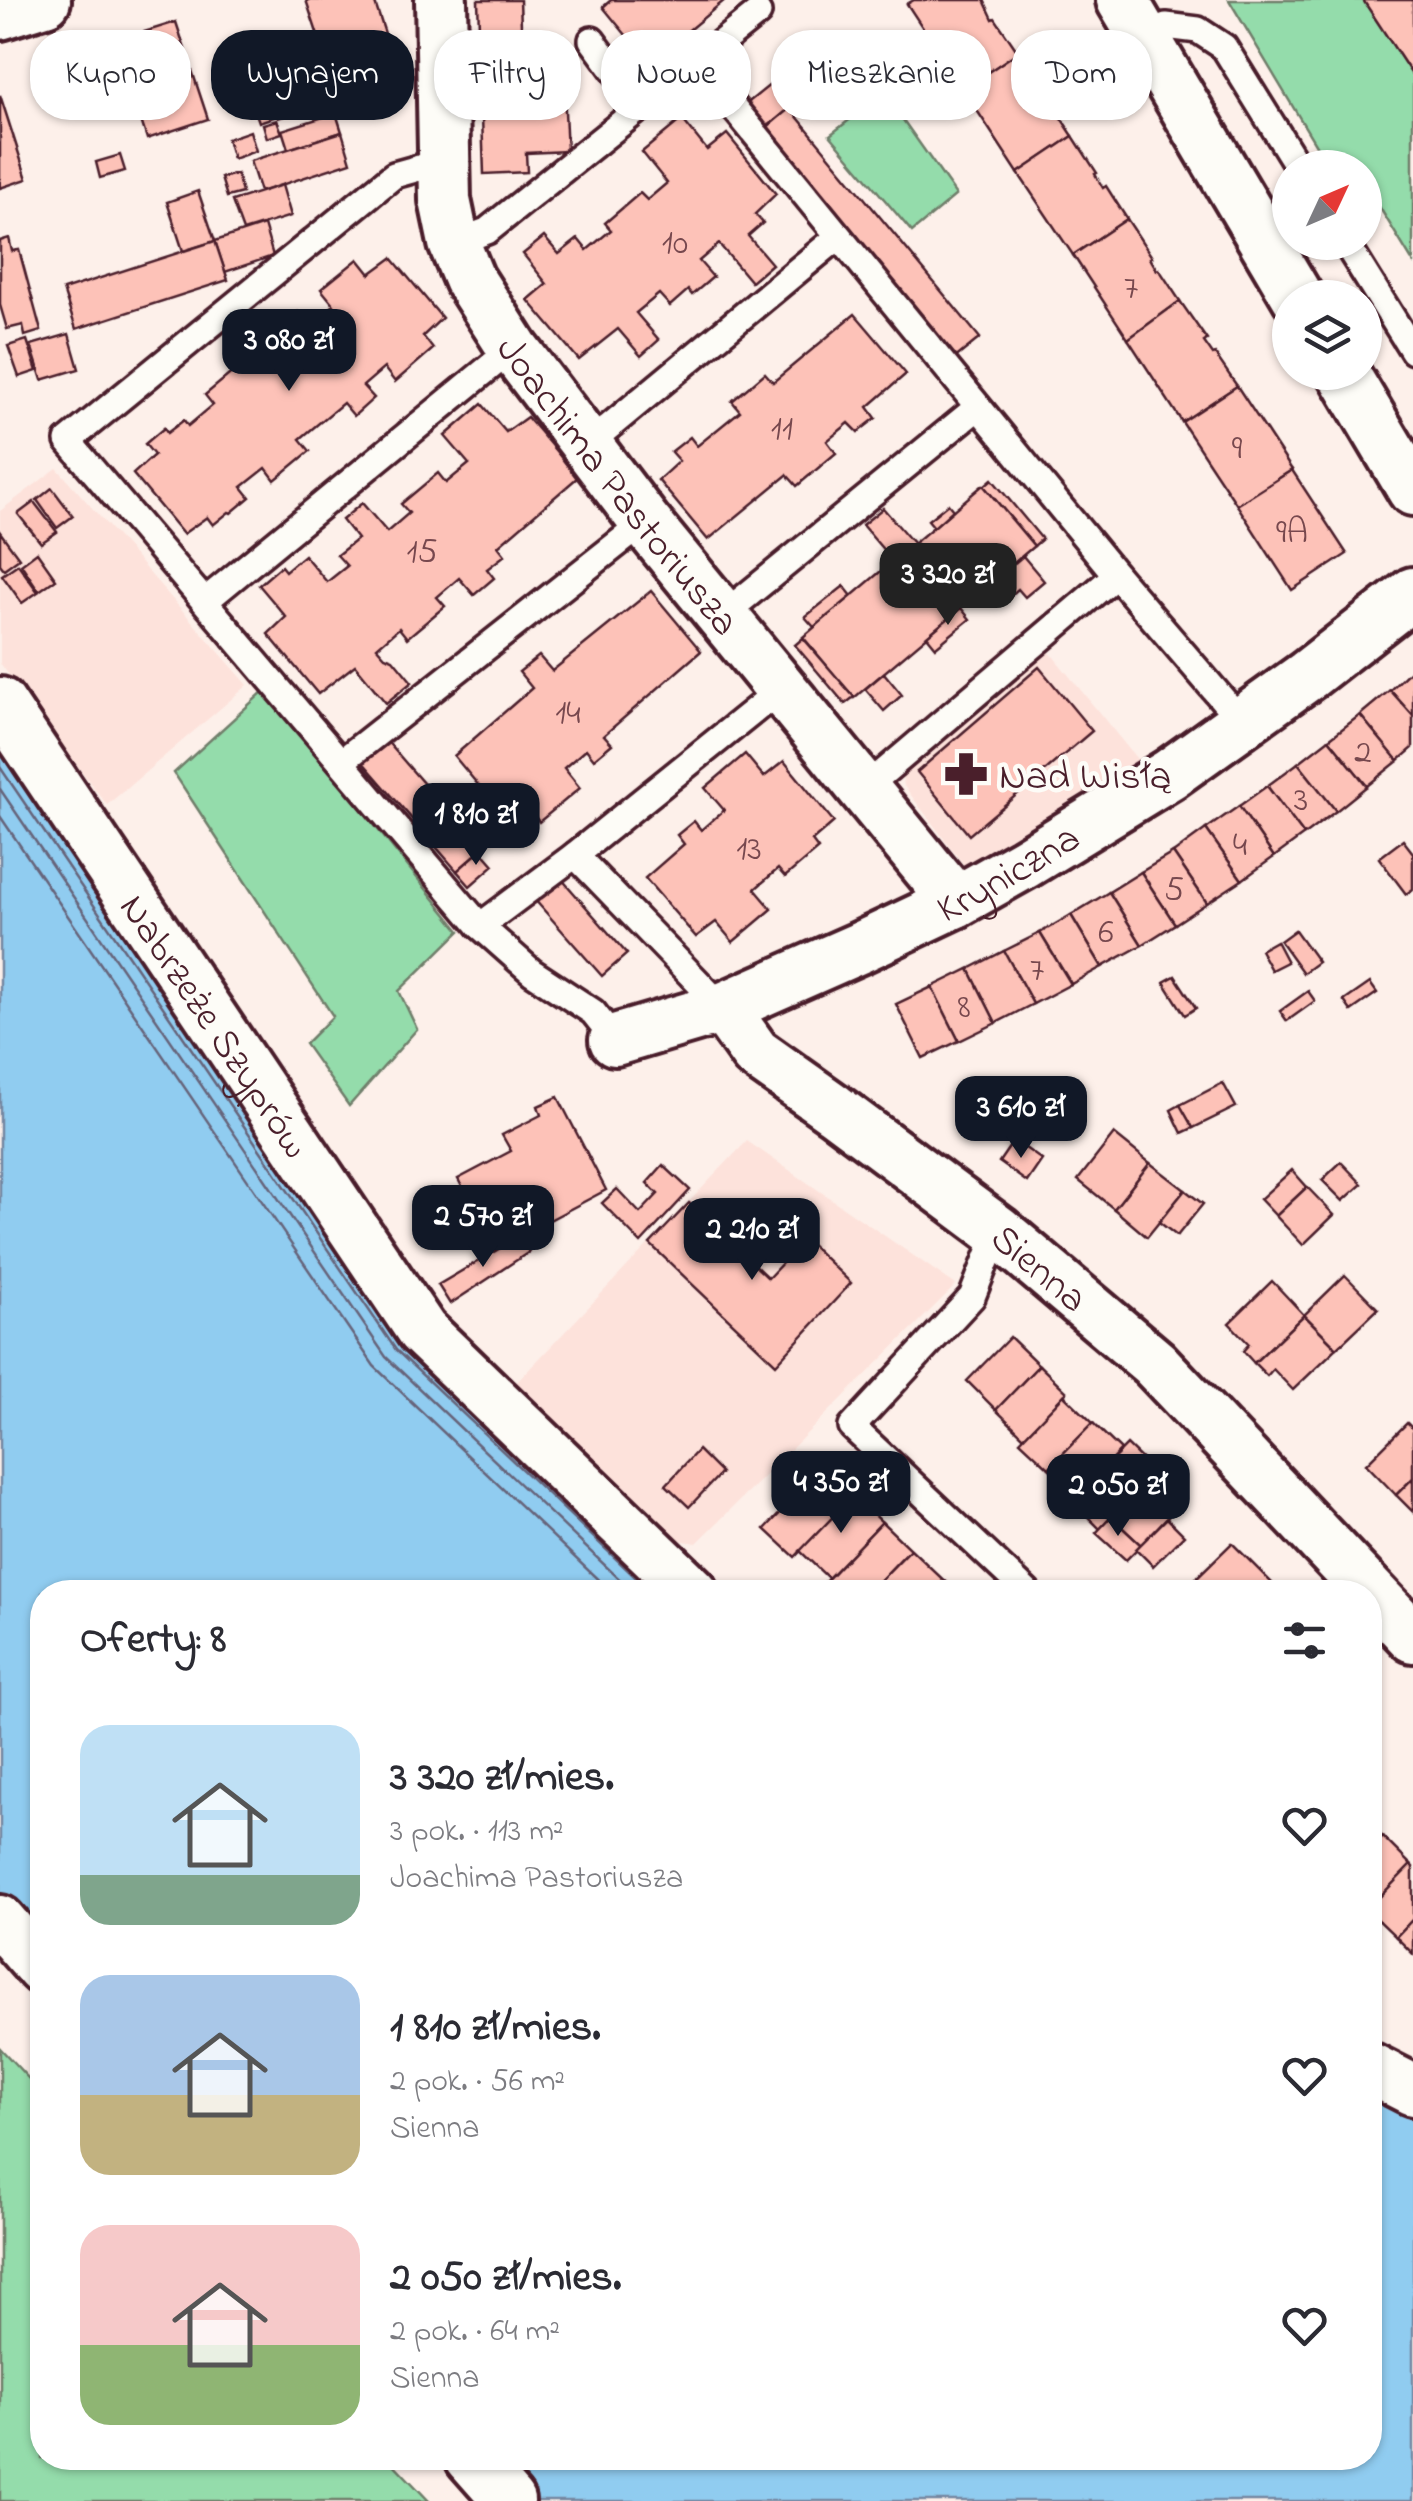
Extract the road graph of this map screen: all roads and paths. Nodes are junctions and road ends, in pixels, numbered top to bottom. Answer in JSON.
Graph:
{"nodes":[{"id":1,"x":45,"y":0,"type":"edge"},
{"id":2,"x":441,"y":0,"type":"edge"},
{"id":3,"x":758,"y":13,"type":"dead end"},
{"id":4,"x":0,"y":14,"type":"edge"},
{"id":5,"x":1133,"y":18,"type":"edge"},
{"id":6,"x":738,"y":30,"type":"edge"},
{"id":7,"x":592,"y":40,"type":"dead end"},
{"id":8,"x":601,"y":52,"type":"edge"},
{"id":9,"x":627,"y":120,"type":"edge"},
{"id":10,"x":743,"y":120,"type":"edge"},
{"id":11,"x":1288,"y":150,"type":"edge"},
{"id":12,"x":444,"y":161,"type":"junction"},
{"id":13,"x":838,"y":237,"type":"junction"},
{"id":14,"x":454,"y":244,"type":"junction"},
{"id":15,"x":1357,"y":260,"type":"edge"},
{"id":16,"x":1287,"y":280,"type":"edge"},
{"id":17,"x":514,"y":348,"type":"junction"},
{"id":18,"x":1413,"y":351,"type":"edge"},
{"id":19,"x":1354,"y":390,"type":"edge"},
{"id":20,"x":978,"y":407,"type":"junction"},
{"id":21,"x":587,"y":445,"type":"junction"},
{"id":22,"x":1413,"y":490,"type":"edge"},
{"id":23,"x":645,"y":522,"type":"junction"},
{"id":24,"x":1116,"y":575,"type":"junction"},
{"id":25,"x":1413,"y":593,"type":"edge"},
{"id":26,"x":205,"y":601,"type":"junction"},
{"id":27,"x":723,"y":615,"type":"junction"},
{"id":28,"x":781,"y":689,"type":"junction"},
{"id":29,"x":0,"y":702,"type":"edge"},
{"id":30,"x":1242,"y":722,"type":"junction"},
{"id":31,"x":340,"y":762,"type":"junction"},
{"id":32,"x":863,"y":790,"type":"junction"},
{"id":33,"x":575,"y":854,"type":"junction"},
{"id":34,"x":956,"y":902,"type":"junction"},
{"id":35,"x":480,"y":926,"type":"junction"},
{"id":36,"x":723,"y":1008,"type":"junction"},
{"id":37,"x":616,"y":1040,"type":"joint"},
{"id":38,"x":998,"y":1231,"type":"junction"},
{"id":39,"x":681,"y":1580,"type":"edge"},
{"id":40,"x":1014,"y":1580,"type":"edge"},
{"id":41,"x":1350,"y":1580,"type":"edge"},
{"id":42,"x":0,"y":1920,"type":"edge"},
{"id":43,"x":30,"y":1955,"type":"edge"},
{"id":44,"x":1382,"y":2074,"type":"edge"},
{"id":45,"x":1413,"y":2090,"type":"edge"},
{"id":46,"x":482,"y":2470,"type":"edge"},
{"id":47,"x":509,"y":2501,"type":"edge"}],
"edges":[{"from":1,"to":4,"type":"street"},
{"from":2,"to":12,"type":"street","name":"Joachima Pastoriusza"},
{"from":3,"to":6,"type":"lane"},
{"from":5,"to":11,"type":"lane"},
{"from":5,"to":16,"type":"street"},
{"from":7,"to":8,"type":"lane"},
{"from":9,"to":14,"type":"lane"},
{"from":10,"to":13,"type":"lane"},
{"from":12,"to":14,"type":"street","name":"Joachima Pastoriusza"},
{"from":12,"to":26,"type":"lane"},
{"from":13,"to":20,"type":"lane"},
{"from":13,"to":21,"type":"lane"},
{"from":14,"to":17,"type":"street","name":"Joachima Pastoriusza"},
{"from":15,"to":18,"type":"lane"},
{"from":17,"to":21,"type":"street","name":"Joachima Pastoriusza"},
{"from":17,"to":26,"type":"lane"},
{"from":19,"to":22,"type":"street"},
{"from":20,"to":24,"type":"lane"},
{"from":20,"to":27,"type":"lane"},
{"from":21,"to":23,"type":"street","name":"Joachima Pastoriusza"},
{"from":23,"to":27,"type":"street","name":"Joachima Pastoriusza"},
{"from":23,"to":31,"type":"lane"},
{"from":24,"to":30,"type":"lane"},
{"from":24,"to":32,"type":"lane"},
{"from":25,"to":30,"type":"street","name":"Kryniczna"},
{"from":26,"to":31,"type":"lane"},
{"from":27,"to":28,"type":"street","name":"Joachima Pastoriusza"},
{"from":28,"to":32,"type":"street","name":"Joachima Pastoriusza"},
{"from":28,"to":33,"type":"lane"},
{"from":29,"to":39,"type":"street","name":"Nabrzeże Szyprów"},
{"from":30,"to":34,"type":"street","name":"Kryniczna"},
{"from":31,"to":35,"type":"lane"},
{"from":32,"to":34,"type":"street","name":"Joachima Pastoriusza"},
{"from":33,"to":35,"type":"lane"},
{"from":33,"to":36,"type":"lane"},
{"from":34,"to":36,"type":"street","name":"Kryniczna"},
{"from":35,"to":37,"type":"lane"},
{"from":36,"to":37,"type":"street"},
{"from":36,"to":38,"type":"street","name":"Sienna"},
{"from":38,"to":40,"type":"lane"},
{"from":38,"to":41,"type":"street","name":"Sienna"},
{"from":42,"to":43,"type":"street"},
{"from":44,"to":45,"type":"street"},
{"from":46,"to":47,"type":"street"}]}
